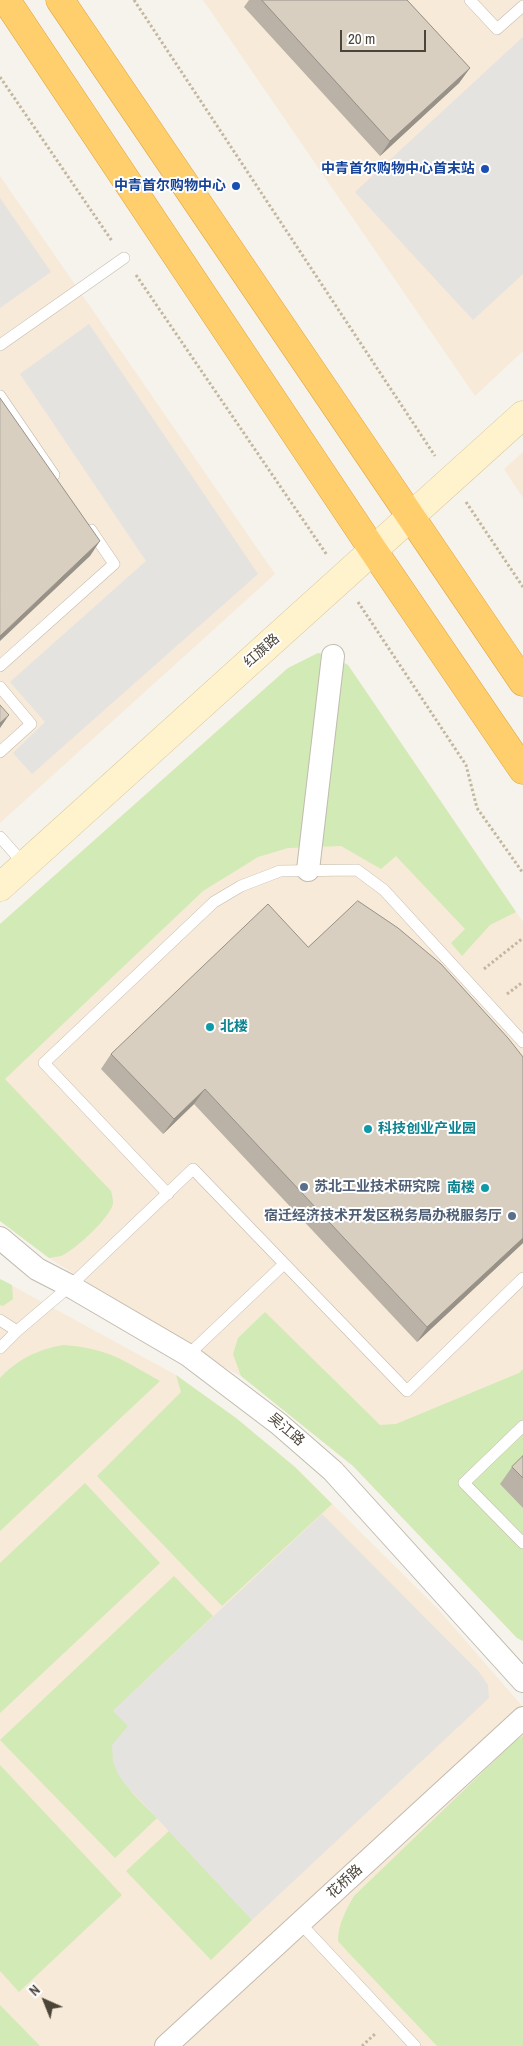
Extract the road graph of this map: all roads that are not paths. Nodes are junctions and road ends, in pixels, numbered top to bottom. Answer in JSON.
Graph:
{"nodes":[{"id":1,"x":6,"y":0,"type":"edge"},
{"id":2,"x":60,"y":0,"type":"edge"},
{"id":3,"x":470,"y":0,"type":"edge"},
{"id":4,"x":523,"y":6,"type":"edge"},
{"id":5,"x":124,"y":258,"type":"road end"},
{"id":6,"x":0,"y":344,"type":"edge"},
{"id":7,"x":0,"y":396,"type":"edge"},
{"id":8,"x":523,"y":415,"type":"edge"},
{"id":9,"x":60,"y":484,"type":"edge"},
{"id":10,"x":409,"y":516,"type":"junction"},
{"id":11,"x":87,"y":524,"type":"edge"},
{"id":12,"x":373,"y":550,"type":"junction"},
{"id":13,"x":333,"y":656,"type":"dead end"},
{"id":14,"x":0,"y":666,"type":"edge"},
{"id":15,"x":523,"y":682,"type":"edge"},
{"id":16,"x":0,"y":687,"type":"edge"},
{"id":17,"x":0,"y":752,"type":"edge"},
{"id":18,"x":523,"y":770,"type":"edge"},
{"id":19,"x":0,"y":837,"type":"edge"},
{"id":20,"x":24,"y":864,"type":"junction"},
{"id":21,"x":308,"y":870,"type":"junction"},
{"id":22,"x":0,"y":886,"type":"edge"},
{"id":23,"x":523,"y":1042,"type":"edge"},
{"id":24,"x":168,"y":1194,"type":"junction"},
{"id":25,"x":0,"y":1238,"type":"edge"},
{"id":26,"x":284,"y":1264,"type":"junction"},
{"id":27,"x":523,"y":1278,"type":"edge"},
{"id":28,"x":70,"y":1286,"type":"junction"},
{"id":29,"x":0,"y":1320,"type":"edge"},
{"id":30,"x":17,"y":1331,"type":"junction"},
{"id":31,"x":0,"y":1348,"type":"edge"},
{"id":32,"x":188,"y":1355,"type":"junction"},
{"id":33,"x":523,"y":1426,"type":"edge"},
{"id":34,"x":523,"y":1543,"type":"edge"},
{"id":35,"x":523,"y":1680,"type":"edge"},
{"id":36,"x":523,"y":1718,"type":"edge"},
{"id":37,"x":300,"y":1923,"type":"junction"},
{"id":38,"x":166,"y":2046,"type":"edge"},
{"id":39,"x":415,"y":2046,"type":"edge"}],
"edges":[{"from":1,"to":12,"type":"highway"},
{"from":2,"to":10,"type":"highway"},
{"from":3,"to":4,"type":"lane"},
{"from":5,"to":6,"type":"lane"},
{"from":7,"to":9,"type":"lane"},
{"from":8,"to":10,"type":"street","name":"红旗路"},
{"from":10,"to":12,"type":"street","name":"红旗路"},
{"from":10,"to":15,"type":"highway"},
{"from":11,"to":14,"type":"lane"},
{"from":12,"to":18,"type":"highway"},
{"from":12,"to":20,"type":"street","name":"红旗路"},
{"from":13,"to":21,"type":"street"},
{"from":16,"to":17,"type":"lane"},
{"from":19,"to":20,"type":"lane"},
{"from":20,"to":22,"type":"street","name":"红旗路"},
{"from":21,"to":23,"type":"lane"},
{"from":21,"to":24,"type":"lane"},
{"from":24,"to":26,"type":"lane"},
{"from":24,"to":28,"type":"lane"},
{"from":25,"to":28,"type":"street","name":"吴江路"},
{"from":26,"to":27,"type":"lane"},
{"from":26,"to":32,"type":"lane"},
{"from":28,"to":30,"type":"lane"},
{"from":28,"to":32,"type":"street","name":"吴江路"},
{"from":29,"to":30,"type":"lane"},
{"from":30,"to":31,"type":"lane"},
{"from":32,"to":35,"type":"street","name":"吴江路"},
{"from":33,"to":34,"type":"lane"},
{"from":36,"to":37,"type":"street","name":"花桥路"},
{"from":37,"to":38,"type":"street","name":"花桥路"},
{"from":37,"to":39,"type":"lane"}]}
